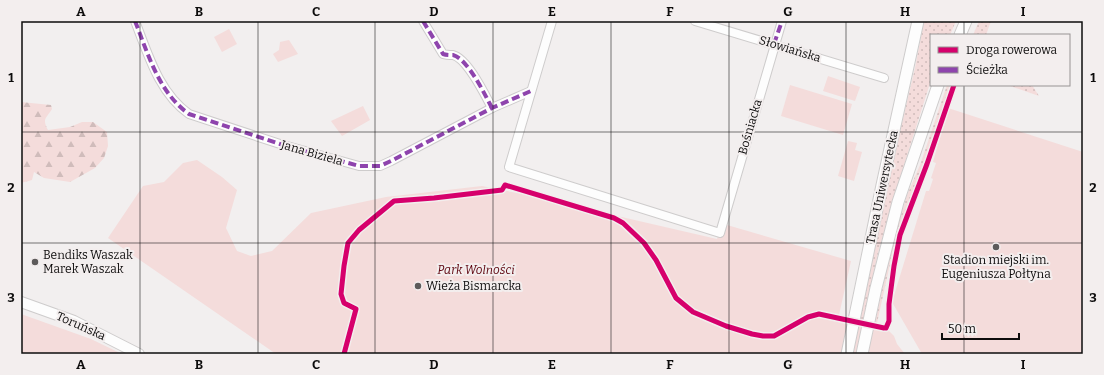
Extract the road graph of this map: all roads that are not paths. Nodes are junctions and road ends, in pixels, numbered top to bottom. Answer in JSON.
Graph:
{"nodes":[{"id":1,"x":135,"y":21,"type":"edge"},
{"id":2,"x":423,"y":21,"type":"edge"},
{"id":3,"x":552,"y":21,"type":"edge"},
{"id":4,"x":695,"y":21,"type":"edge"},
{"id":5,"x":782,"y":21,"type":"edge"},
{"id":6,"x":918,"y":21,"type":"edge"},
{"id":7,"x":966,"y":21,"type":"edge"},
{"id":8,"x":960,"y":34,"type":"edge"},
{"id":9,"x":774,"y":44,"type":"junction"},
{"id":10,"x":884,"y":78,"type":"dead end"},
{"id":11,"x":938,"y":86,"type":"edge"},
{"id":12,"x":531,"y":91,"type":"junction"},
{"id":13,"x":492,"y":108,"type":"junction"},
{"id":14,"x":21,"y":302,"type":"edge"},
{"id":15,"x":140,"y":354,"type":"edge"},
{"id":16,"x":847,"y":354,"type":"edge"},
{"id":17,"x":862,"y":354,"type":"edge"}],
"edges":[{"from":1,"to":13,"type":"street","name":"Jana Biziela"},
{"from":2,"to":13,"type":"street"},
{"from":3,"to":12,"type":"street"},
{"from":4,"to":9,"type":"street","name":"Słowiańska"},
{"from":5,"to":9,"type":"street","name":"Bośniacka"},
{"from":6,"to":16,"type":"main road","name":"Trasa Uniwersytecka"},
{"from":7,"to":8,"type":"main road"},
{"from":9,"to":10,"type":"street","name":"Słowiańska"},
{"from":9,"to":12,"type":"street","name":"Bośniacka"},
{"from":11,"to":17,"type":"main road","name":"Trasa Uniwersytecka"},
{"from":12,"to":13,"type":"street","name":"Jana Biziela"},
{"from":14,"to":15,"type":"street","name":"Toruńska"}]}
